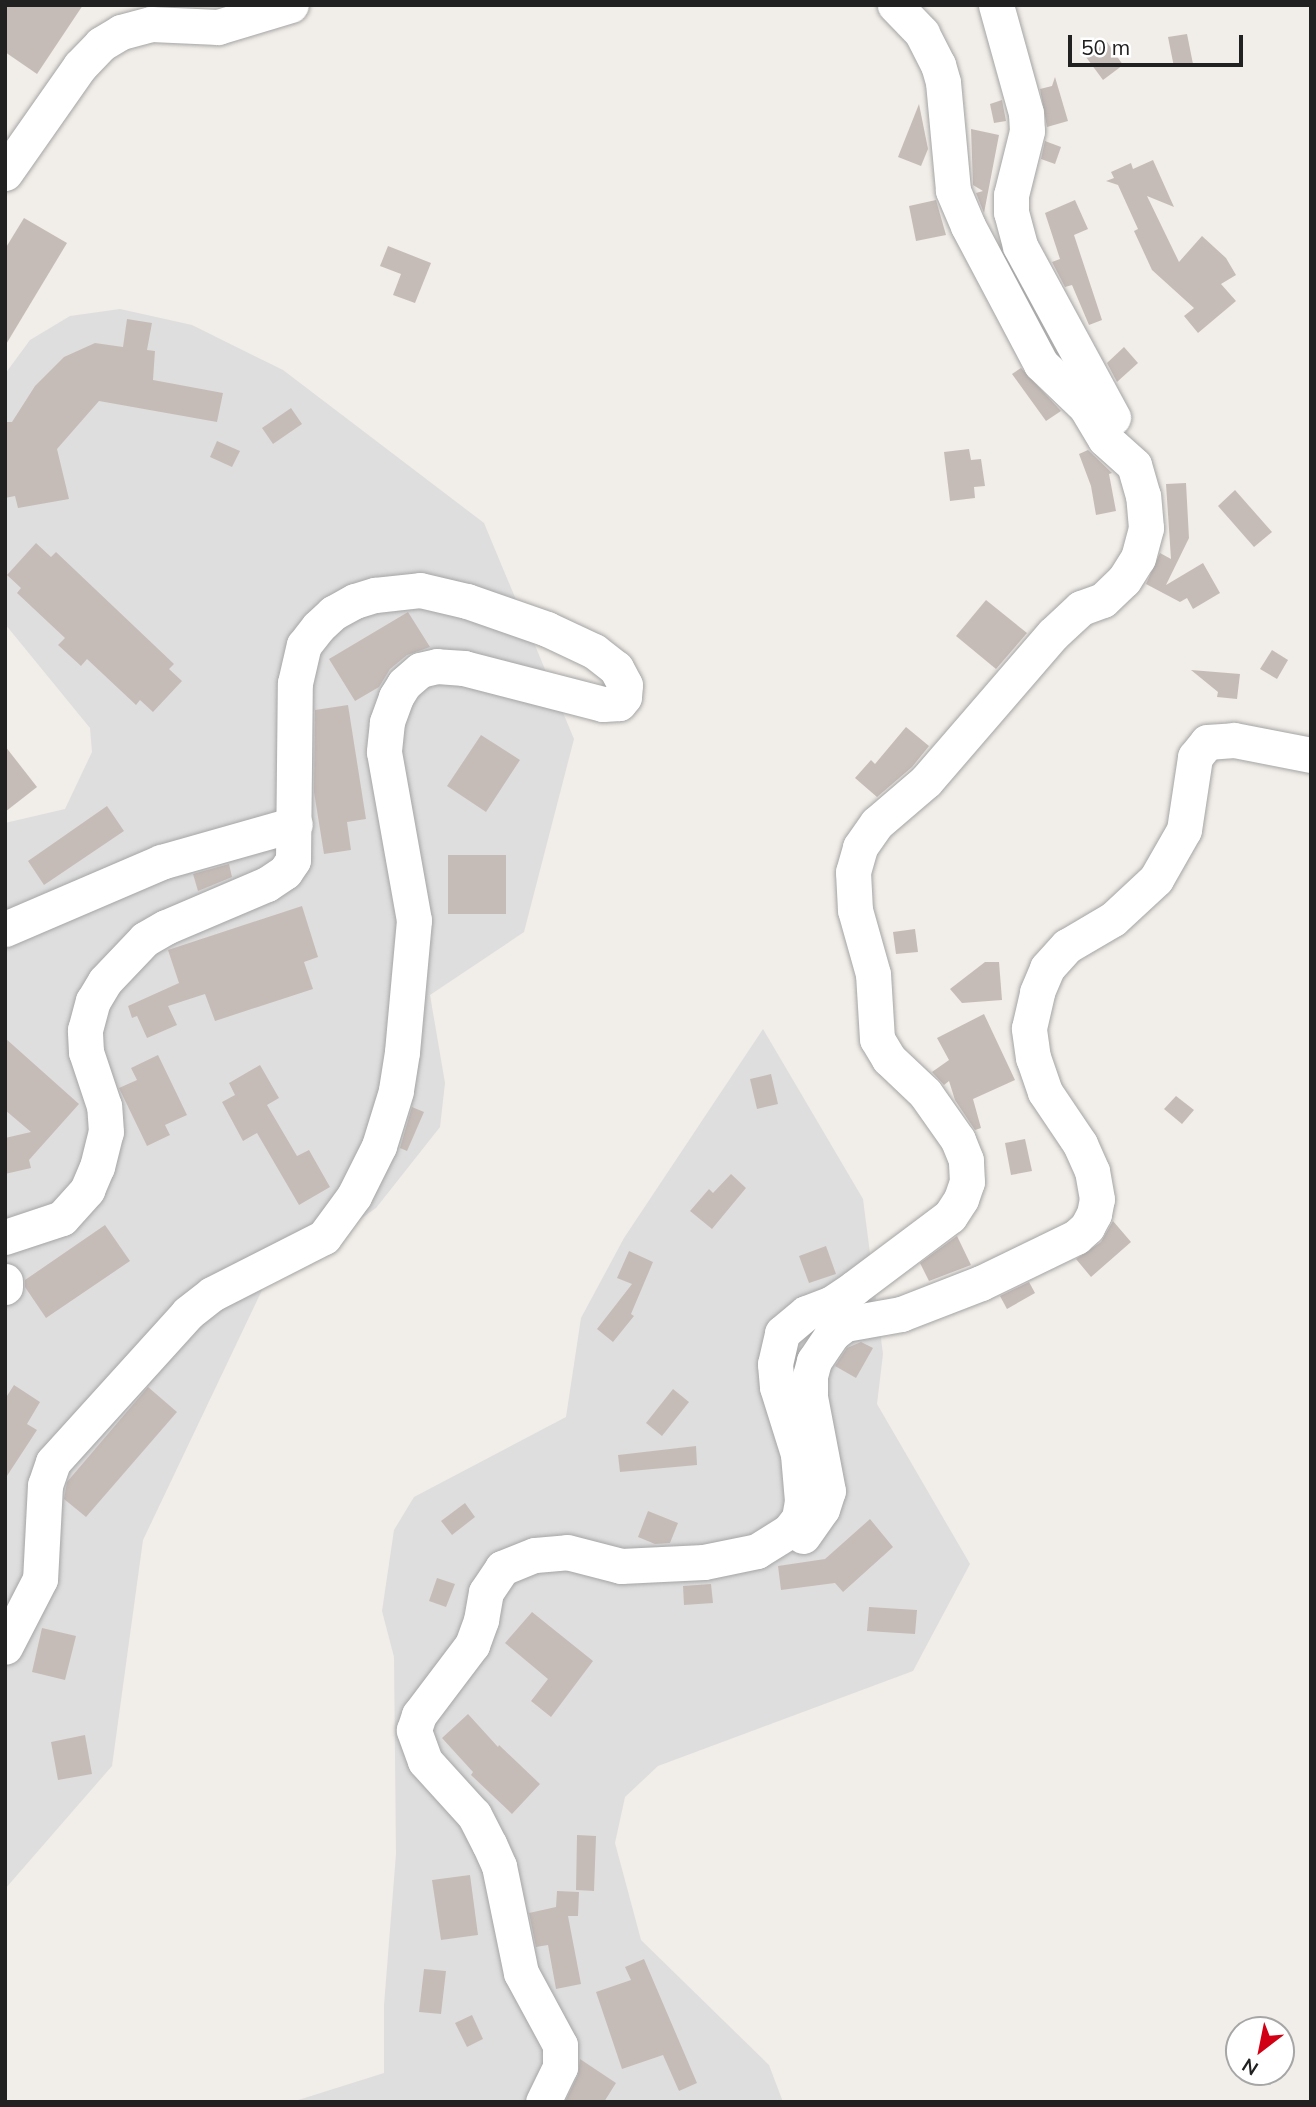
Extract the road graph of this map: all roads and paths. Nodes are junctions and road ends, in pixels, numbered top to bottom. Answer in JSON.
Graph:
{"nodes":[{"id":1,"x":291,"y":5,"type":"edge"},
{"id":2,"x":895,"y":5,"type":"edge"},
{"id":3,"x":996,"y":5,"type":"edge"},
{"id":4,"x":5,"y":173,"type":"edge"},
{"id":5,"x":1134,"y":465,"type":"junction"},
{"id":6,"x":1311,"y":755,"type":"edge"},
{"id":7,"x":295,"y":824,"type":"junction"},
{"id":8,"x":5,"y":929,"type":"edge"},
{"id":9,"x":5,"y":1237,"type":"edge"},
{"id":10,"x":5,"y":1281,"type":"edge"},
{"id":11,"x":5,"y":1287,"type":"edge"},
{"id":12,"x":757,"y":1551,"type":"junction"},
{"id":13,"x":5,"y":1647,"type":"edge"},
{"id":14,"x":543,"y":2102,"type":"edge"}],
"edges":[{"from":1,"to":4,"type":"street"},
{"from":2,"to":5,"type":"street"},
{"from":3,"to":5,"type":"street"},
{"from":5,"to":12,"type":"street"},
{"from":6,"to":12,"type":"street"},
{"from":7,"to":8,"type":"street"},
{"from":7,"to":9,"type":"street"},
{"from":7,"to":13,"type":"street"},
{"from":10,"to":11,"type":"street"},
{"from":12,"to":14,"type":"street"}]}
